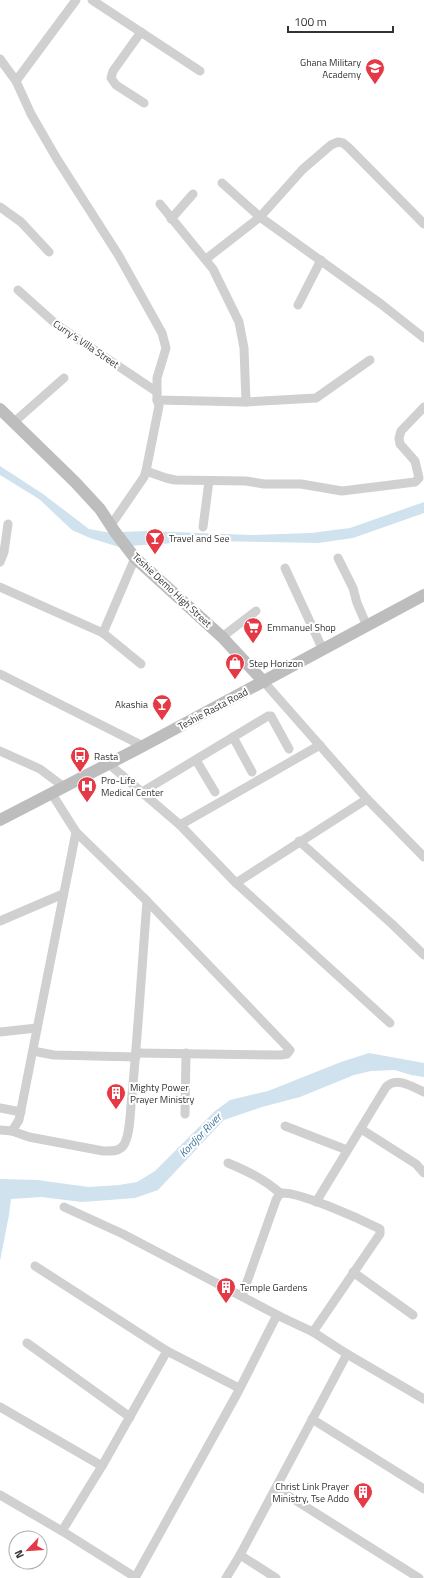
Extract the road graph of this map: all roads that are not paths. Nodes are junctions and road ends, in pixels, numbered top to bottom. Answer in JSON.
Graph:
{"nodes":[{"id":1,"x":76,"y":0,"type":"edge"},
{"id":2,"x":92,"y":0,"type":"edge"},
{"id":3,"x":141,"y":32,"type":"junction"},
{"id":4,"x":0,"y":59,"type":"edge"},
{"id":5,"x":200,"y":71,"type":"dead end"},
{"id":6,"x":16,"y":81,"type":"junction"},
{"id":7,"x":144,"y":103,"type":"dead end"},
{"id":8,"x":222,"y":183,"type":"dead end"},
{"id":9,"x":193,"y":194,"type":"dead end"},
{"id":10,"x":160,"y":204,"type":"dead end"},
{"id":11,"x":0,"y":207,"type":"edge"},
{"id":12,"x":260,"y":216,"type":"junction"},
{"id":13,"x":171,"y":218,"type":"junction"},
{"id":14,"x":424,"y":224,"type":"edge"},
{"id":15,"x":49,"y":252,"type":"dead end"},
{"id":16,"x":206,"y":259,"type":"junction"},
{"id":17,"x":320,"y":260,"type":"junction"},
{"id":18,"x":18,"y":290,"type":"dead end"},
{"id":19,"x":298,"y":305,"type":"dead end"},
{"id":20,"x":424,"y":338,"type":"edge"},
{"id":21,"x":370,"y":360,"type":"dead end"},
{"id":22,"x":64,"y":378,"type":"dead end"},
{"id":23,"x":157,"y":396,"type":"junction"},
{"id":24,"x":246,"y":402,"type":"junction"},
{"id":25,"x":424,"y":407,"type":"edge"},
{"id":26,"x":0,"y":411,"type":"edge"},
{"id":27,"x":13,"y":423,"type":"junction"},
{"id":28,"x":146,"y":471,"type":"junction"},
{"id":29,"x":209,"y":481,"type":"junction"},
{"id":30,"x":8,"y":524,"type":"dead end"},
{"id":31,"x":203,"y":527,"type":"dead end"},
{"id":32,"x":113,"y":528,"type":"junction"},
{"id":33,"x":135,"y":558,"type":"junction"},
{"id":34,"x":338,"y":558,"type":"dead end"},
{"id":35,"x":0,"y":562,"type":"edge"},
{"id":36,"x":286,"y":568,"type":"dead end"},
{"id":37,"x":0,"y":587,"type":"edge"},
{"id":38,"x":424,"y":595,"type":"edge"},
{"id":39,"x":256,"y":611,"type":"dead end"},
{"id":40,"x":367,"y":626,"type":"junction"},
{"id":41,"x":103,"y":632,"type":"junction"},
{"id":42,"x":222,"y":637,"type":"junction"},
{"id":43,"x":323,"y":650,"type":"junction"},
{"id":44,"x":141,"y":664,"type":"dead end"},
{"id":45,"x":0,"y":674,"type":"edge"},
{"id":46,"x":264,"y":682,"type":"junction"},
{"id":47,"x":233,"y":738,"type":"junction"},
{"id":48,"x":320,"y":745,"type":"junction"},
{"id":49,"x":143,"y":746,"type":"junction"},
{"id":50,"x":289,"y":749,"type":"dead end"},
{"id":51,"x":0,"y":751,"type":"edge"},
{"id":52,"x":196,"y":760,"type":"junction"},
{"id":53,"x":109,"y":764,"type":"junction"},
{"id":54,"x":252,"y":772,"type":"dead end"},
{"id":55,"x":63,"y":788,"type":"junction"},
{"id":56,"x":142,"y":792,"type":"junction"},
{"id":57,"x":215,"y":792,"type":"dead end"},
{"id":58,"x":52,"y":794,"type":"junction"},
{"id":59,"x":367,"y":799,"type":"junction"},
{"id":60,"x":1,"y":819,"type":"edge"},
{"id":61,"x":180,"y":825,"type":"junction"},
{"id":62,"x":76,"y":832,"type":"junction"},
{"id":63,"x":299,"y":842,"type":"junction"},
{"id":64,"x":424,"y":857,"type":"edge"},
{"id":65,"x":236,"y":883,"type":"junction"},
{"id":66,"x":63,"y":894,"type":"junction"},
{"id":67,"x":147,"y":901,"type":"junction"},
{"id":68,"x":0,"y":921,"type":"edge"},
{"id":69,"x":424,"y":955,"type":"edge"},
{"id":70,"x":390,"y":1023,"type":"dead end"},
{"id":71,"x":37,"y":1028,"type":"junction"},
{"id":72,"x":0,"y":1032,"type":"edge"},
{"id":73,"x":33,"y":1051,"type":"junction"},
{"id":74,"x":186,"y":1054,"type":"junction"},
{"id":75,"x":136,"y":1055,"type":"junction"},
{"id":76,"x":424,"y":1092,"type":"edge"},
{"id":77,"x":0,"y":1108,"type":"edge"},
{"id":78,"x":21,"y":1112,"type":"junction"},
{"id":79,"x":185,"y":1114,"type":"dead end"},
{"id":80,"x":285,"y":1126,"type":"dead end"},
{"id":81,"x":361,"y":1129,"type":"junction"},
{"id":82,"x":0,"y":1130,"type":"edge"},
{"id":83,"x":12,"y":1131,"type":"junction"},
{"id":84,"x":347,"y":1150,"type":"junction"},
{"id":85,"x":228,"y":1163,"type":"dead end"},
{"id":86,"x":424,"y":1173,"type":"edge"},
{"id":87,"x":280,"y":1193,"type":"junction"},
{"id":88,"x":316,"y":1202,"type":"junction"},
{"id":89,"x":64,"y":1207,"type":"dead end"},
{"id":90,"x":35,"y":1266,"type":"dead end"},
{"id":91,"x":353,"y":1272,"type":"junction"},
{"id":92,"x":242,"y":1296,"type":"junction"},
{"id":93,"x":277,"y":1315,"type":"junction"},
{"id":94,"x":413,"y":1315,"type":"dead end"},
{"id":95,"x":313,"y":1332,"type":"junction"},
{"id":96,"x":27,"y":1343,"type":"dead end"},
{"id":97,"x":167,"y":1351,"type":"junction"},
{"id":98,"x":347,"y":1354,"type":"junction"},
{"id":99,"x":238,"y":1389,"type":"junction"},
{"id":100,"x":424,"y":1399,"type":"edge"},
{"id":101,"x":0,"y":1407,"type":"edge"},
{"id":102,"x":130,"y":1417,"type":"junction"},
{"id":103,"x":312,"y":1419,"type":"junction"},
{"id":104,"x":102,"y":1466,"type":"junction"},
{"id":105,"x":276,"y":1488,"type":"junction"},
{"id":106,"x":424,"y":1489,"type":"edge"},
{"id":107,"x":0,"y":1495,"type":"edge"},
{"id":108,"x":62,"y":1531,"type":"junction"},
{"id":109,"x":240,"y":1555,"type":"junction"},
{"id":110,"x":135,"y":1578,"type":"edge"},
{"id":111,"x":226,"y":1578,"type":"edge"},
{"id":112,"x":276,"y":1578,"type":"edge"},
{"id":113,"x":419,"y":1578,"type":"edge"}],
"edges":[{"from":1,"to":6,"type":"street"},
{"from":2,"to":3,"type":"street"},
{"from":3,"to":5,"type":"street"},
{"from":3,"to":7,"type":"street"},
{"from":4,"to":6,"type":"street"},
{"from":6,"to":23,"type":"street"},
{"from":8,"to":12,"type":"street"},
{"from":9,"to":13,"type":"street"},
{"from":10,"to":13,"type":"street"},
{"from":11,"to":15,"type":"street"},
{"from":12,"to":14,"type":"street"},
{"from":12,"to":16,"type":"street"},
{"from":12,"to":17,"type":"street"},
{"from":13,"to":16,"type":"street"},
{"from":16,"to":24,"type":"street"},
{"from":17,"to":19,"type":"street"},
{"from":17,"to":20,"type":"street"},
{"from":18,"to":23,"type":"street","name":"Curry's Villa Street"},
{"from":21,"to":24,"type":"street"},
{"from":22,"to":27,"type":"street"},
{"from":23,"to":24,"type":"street"},
{"from":23,"to":28,"type":"street"},
{"from":25,"to":29,"type":"street"},
{"from":26,"to":27,"type":"main road","name":"Teshie Demo High Street"},
{"from":27,"to":32,"type":"main road","name":"Teshie Demo High Street"},
{"from":28,"to":29,"type":"street"},
{"from":28,"to":32,"type":"street"},
{"from":29,"to":31,"type":"street"},
{"from":30,"to":35,"type":"street"},
{"from":32,"to":33,"type":"main road","name":"Teshie Demo High Street"},
{"from":33,"to":41,"type":"street"},
{"from":33,"to":42,"type":"main road","name":"Teshie Demo High Street"},
{"from":34,"to":40,"type":"street"},
{"from":36,"to":43,"type":"street"},
{"from":37,"to":41,"type":"street"},
{"from":38,"to":40,"type":"main road","name":"Teshie Rasta Road"},
{"from":39,"to":42,"type":"street"},
{"from":40,"to":43,"type":"main road","name":"Teshie Rasta Road"},
{"from":41,"to":44,"type":"street"},
{"from":42,"to":46,"type":"main road","name":"Teshie Demo High Street"},
{"from":43,"to":46,"type":"main road","name":"Teshie Rasta Road"},
{"from":45,"to":49,"type":"street"},
{"from":46,"to":48,"type":"street"},
{"from":46,"to":49,"type":"main road","name":"Teshie Rasta Road"},
{"from":47,"to":50,"type":"street"},
{"from":47,"to":52,"type":"street"},
{"from":47,"to":54,"type":"street"},
{"from":48,"to":59,"type":"street"},
{"from":48,"to":61,"type":"street"},
{"from":49,"to":53,"type":"main road","name":"Teshie Rasta Road"},
{"from":51,"to":55,"type":"street"},
{"from":52,"to":56,"type":"street"},
{"from":52,"to":57,"type":"street"},
{"from":53,"to":55,"type":"main road","name":"Teshie Rasta Road"},
{"from":53,"to":56,"type":"street"},
{"from":55,"to":58,"type":"main road","name":"Teshie Rasta Road"},
{"from":56,"to":61,"type":"street"},
{"from":58,"to":60,"type":"main road","name":"Teshie Rasta Road"},
{"from":58,"to":62,"type":"street"},
{"from":59,"to":63,"type":"street"},
{"from":59,"to":64,"type":"street"},
{"from":61,"to":65,"type":"street"},
{"from":62,"to":66,"type":"street"},
{"from":62,"to":67,"type":"street"},
{"from":63,"to":65,"type":"street"},
{"from":63,"to":69,"type":"street"},
{"from":65,"to":70,"type":"street"},
{"from":66,"to":68,"type":"street"},
{"from":66,"to":71,"type":"street"},
{"from":67,"to":74,"type":"street"},
{"from":67,"to":75,"type":"street"},
{"from":71,"to":72,"type":"street"},
{"from":71,"to":73,"type":"street"},
{"from":73,"to":75,"type":"street"},
{"from":73,"to":78,"type":"street"},
{"from":74,"to":75,"type":"street"},
{"from":74,"to":79,"type":"street"},
{"from":75,"to":83,"type":"street"},
{"from":76,"to":81,"type":"street"},
{"from":77,"to":78,"type":"street"},
{"from":78,"to":83,"type":"street"},
{"from":80,"to":84,"type":"street"},
{"from":81,"to":84,"type":"street"},
{"from":81,"to":86,"type":"street"},
{"from":82,"to":83,"type":"street"},
{"from":84,"to":88,"type":"street"},
{"from":85,"to":87,"type":"street"},
{"from":87,"to":88,"type":"street"},
{"from":87,"to":92,"type":"street"},
{"from":88,"to":91,"type":"street"},
{"from":89,"to":92,"type":"street"},
{"from":90,"to":97,"type":"street"},
{"from":91,"to":94,"type":"street"},
{"from":91,"to":95,"type":"street"},
{"from":92,"to":93,"type":"street"},
{"from":93,"to":95,"type":"street"},
{"from":93,"to":99,"type":"street"},
{"from":95,"to":98,"type":"street"},
{"from":96,"to":102,"type":"street"},
{"from":97,"to":99,"type":"street"},
{"from":97,"to":102,"type":"street"},
{"from":98,"to":100,"type":"street"},
{"from":98,"to":103,"type":"street"},
{"from":99,"to":110,"type":"street"},
{"from":101,"to":104,"type":"street"},
{"from":102,"to":104,"type":"street"},
{"from":103,"to":105,"type":"street"},
{"from":103,"to":106,"type":"street"},
{"from":104,"to":108,"type":"street"},
{"from":105,"to":109,"type":"street"},
{"from":105,"to":113,"type":"street"},
{"from":107,"to":108,"type":"street"},
{"from":108,"to":110,"type":"street"},
{"from":109,"to":111,"type":"street"},
{"from":109,"to":112,"type":"street"}]}
